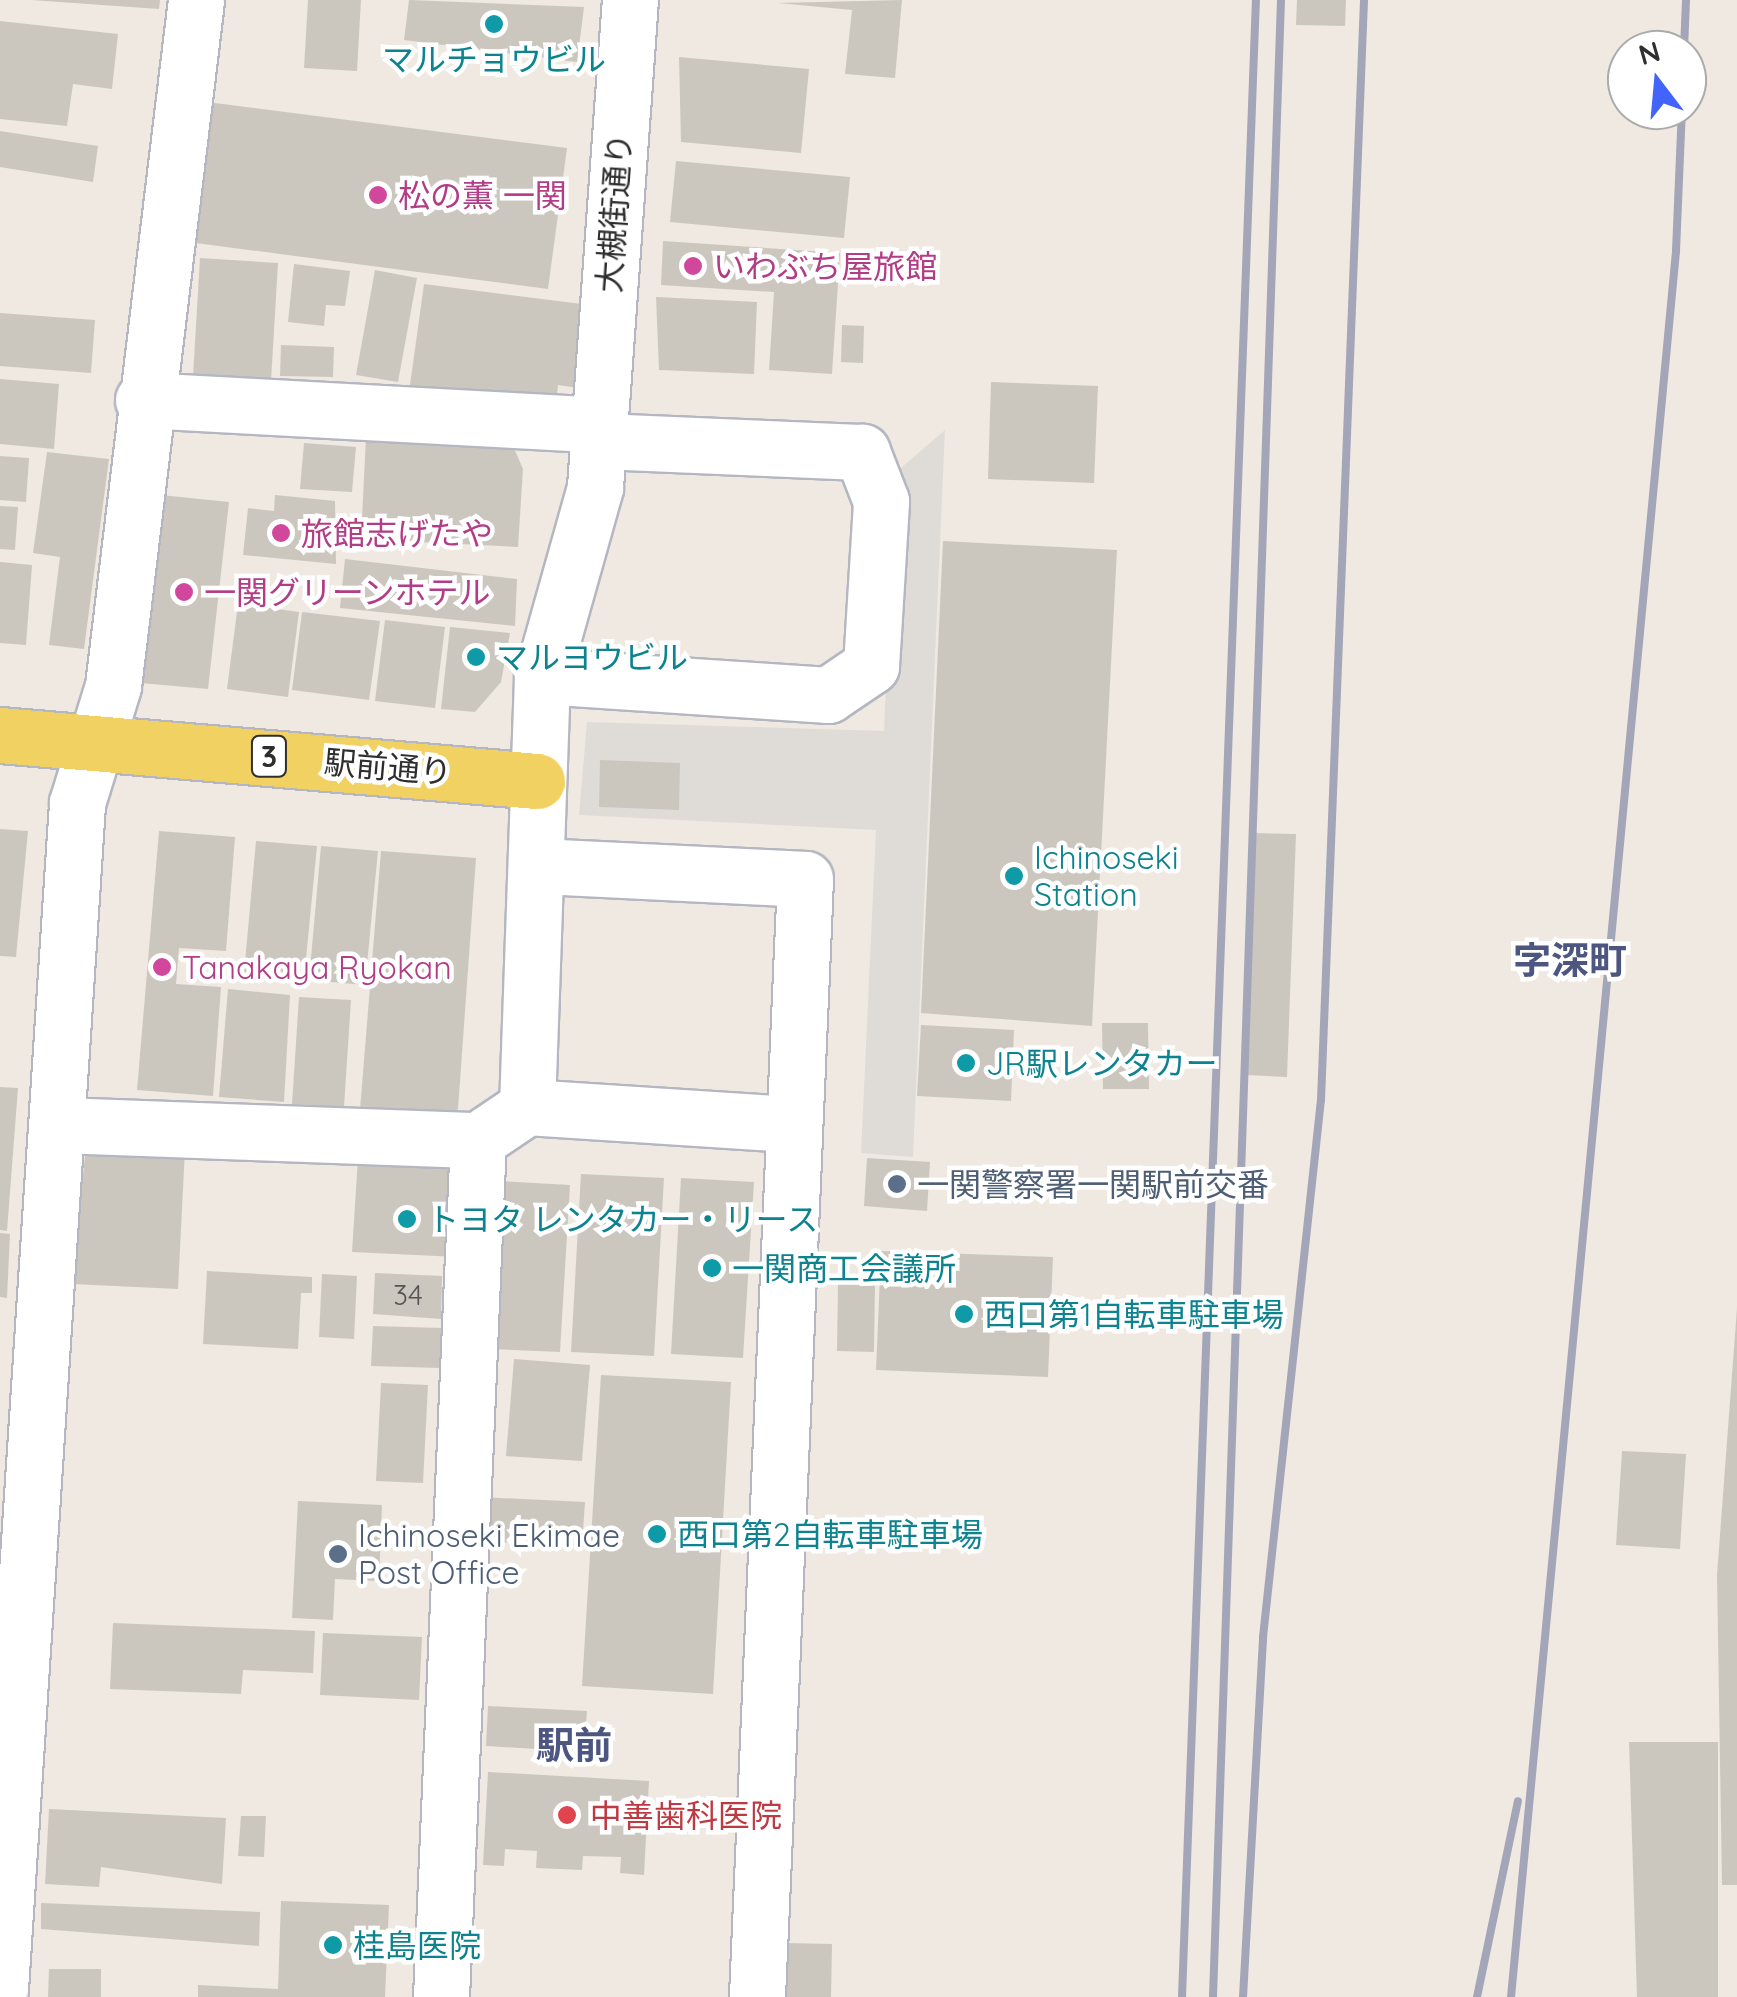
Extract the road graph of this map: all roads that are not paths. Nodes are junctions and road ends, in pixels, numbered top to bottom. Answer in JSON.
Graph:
{"nodes":[{"id":1,"x":196,"y":0,"type":"edge"},
{"id":2,"x":630,"y":0,"type":"edge"},
{"id":3,"x":142,"y":400,"type":"junction"},
{"id":4,"x":599,"y":433,"type":"junction"},
{"id":5,"x":542,"y":676,"type":"junction"},
{"id":6,"x":0,"y":735,"type":"edge"},
{"id":7,"x":95,"y":742,"type":"junction"},
{"id":8,"x":538,"y":781,"type":"junction"},
{"id":9,"x":539,"y":866,"type":"junction"},
{"id":10,"x":527,"y":1107,"type":"junction"},
{"id":11,"x":793,"y":1124,"type":"junction"},
{"id":12,"x":60,"y":1125,"type":"junction"},
{"id":13,"x":478,"y":1140,"type":"junction"},
{"id":14,"x":0,"y":1988,"type":"edge"},
{"id":15,"x":441,"y":1997,"type":"edge"},
{"id":16,"x":757,"y":1997,"type":"edge"}],
"edges":[{"from":1,"to":3,"type":"street"},
{"from":2,"to":4,"type":"street","name":"大槻街通り"},
{"from":3,"to":4,"type":"street"},
{"from":3,"to":7,"type":"street"},
{"from":4,"to":5,"type":"street","name":"大槻街通り"},
{"from":4,"to":5,"type":"street"},
{"from":5,"to":8,"type":"street","name":"大槻街通り"},
{"from":6,"to":7,"type":"main road","name":"駅前通り","number":"3"},
{"from":7,"to":8,"type":"main road","name":"駅前通り","number":"3"},
{"from":7,"to":12,"type":"street"},
{"from":8,"to":9,"type":"street","name":"大槻街通り"},
{"from":9,"to":10,"type":"street","name":"大槻街通り"},
{"from":9,"to":11,"type":"street"},
{"from":10,"to":11,"type":"street"},
{"from":10,"to":13,"type":"street"},
{"from":11,"to":16,"type":"street"},
{"from":12,"to":13,"type":"street"},
{"from":12,"to":14,"type":"street"},
{"from":13,"to":15,"type":"street"}]}
